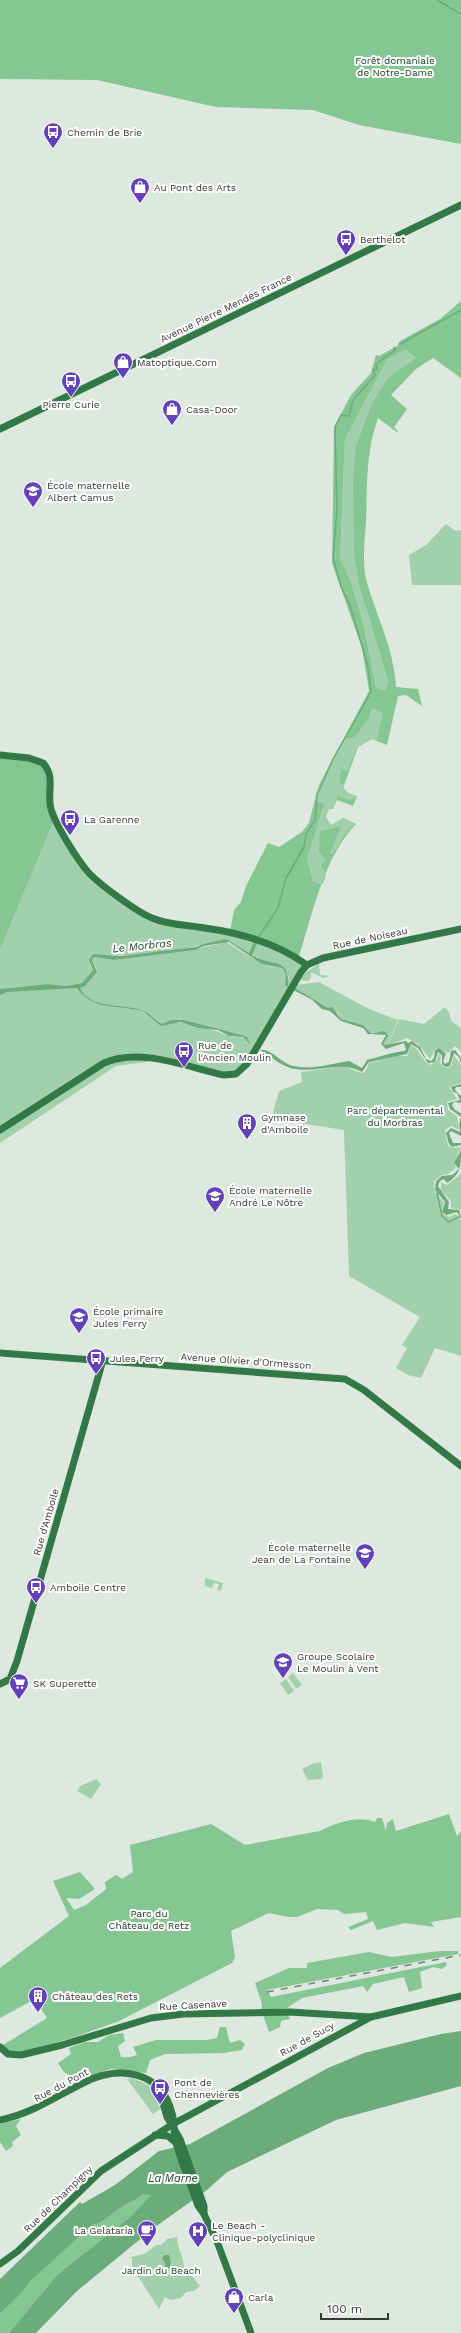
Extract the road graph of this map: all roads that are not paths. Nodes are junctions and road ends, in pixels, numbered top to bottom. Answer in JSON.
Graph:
{"nodes":[{"id":1,"x":461,"y":204,"type":"edge"},
{"id":2,"x":0,"y":429,"type":"edge"},
{"id":3,"x":0,"y":755,"type":"edge"},
{"id":4,"x":461,"y":929,"type":"edge"},
{"id":5,"x":308,"y":965,"type":"junction"},
{"id":6,"x":0,"y":1130,"type":"edge"},
{"id":7,"x":0,"y":1353,"type":"edge"},
{"id":8,"x":103,"y":1360,"type":"junction"},
{"id":9,"x":461,"y":1466,"type":"edge"},
{"id":10,"x":0,"y":1684,"type":"edge"},
{"id":11,"x":461,"y":1996,"type":"edge"},
{"id":12,"x":371,"y":2017,"type":"junction"},
{"id":13,"x":0,"y":2047,"type":"edge"},
{"id":14,"x":0,"y":2120,"type":"edge"},
{"id":15,"x":173,"y":2124,"type":"junction"},
{"id":16,"x":155,"y":2135,"type":"junction"},
{"id":17,"x":178,"y":2140,"type":"junction"},
{"id":18,"x":0,"y":2264,"type":"edge"},
{"id":19,"x":250,"y":2333,"type":"edge"}],
"edges":[{"from":1,"to":2,"type":"street","name":"Avenue Pierre Mendès France"},
{"from":3,"to":5,"type":"street"},
{"from":4,"to":5,"type":"street","name":"Rue de Noiseau"},
{"from":5,"to":6,"type":"street"},
{"from":7,"to":8,"type":"street","name":"Avenue Olivier d'Ormesson"},
{"from":8,"to":9,"type":"street","name":"Avenue Olivier d'Ormesson"},
{"from":8,"to":10,"type":"street","name":"Rue d'Amboile"},
{"from":11,"to":12,"type":"street","name":"Rue de Sucy"},
{"from":12,"to":13,"type":"street","name":"Rue Casenave"},
{"from":12,"to":15,"type":"street","name":"Rue de Sucy"},
{"from":14,"to":15,"type":"street","name":"Rue du Pont"},
{"from":15,"to":16,"type":"street","name":"Rue de Champigny"},
{"from":15,"to":17,"type":"street","name":"Rue du Pont"},
{"from":16,"to":17,"type":"street"},
{"from":16,"to":18,"type":"street","name":"Rue de Champigny"},
{"from":17,"to":19,"type":"street"}]}
